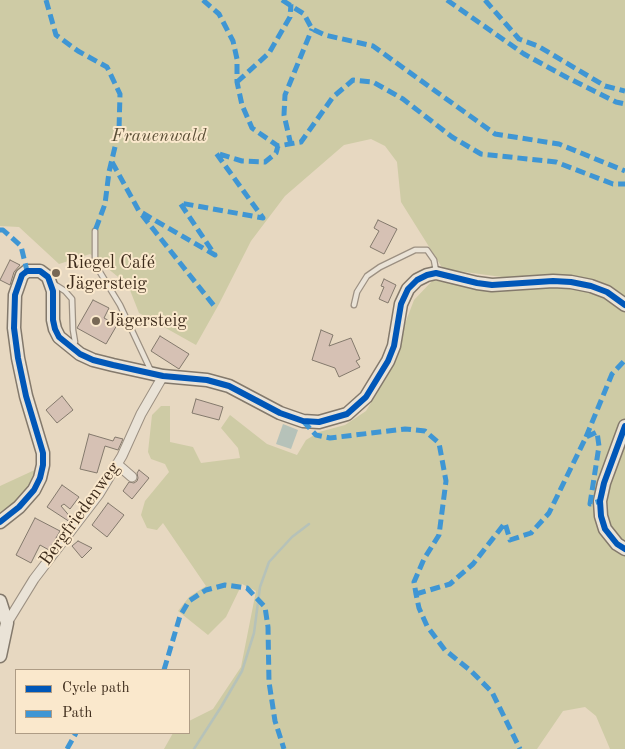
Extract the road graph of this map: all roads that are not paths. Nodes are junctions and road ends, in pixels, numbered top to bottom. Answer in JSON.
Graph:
{"nodes":[{"id":1,"x":95,"y":231,"type":"dead end"},
{"id":2,"x":436,"y":273,"type":"junction"},
{"id":3,"x":51,"y":282,"type":"junction"},
{"id":4,"x":354,"y":305,"type":"dead end"},
{"id":5,"x":625,"y":305,"type":"edge"},
{"id":6,"x":72,"y":349,"type":"junction"},
{"id":7,"x":158,"y":375,"type":"junction"},
{"id":8,"x":625,"y":426,"type":"edge"},
{"id":9,"x":117,"y":464,"type":"junction"},
{"id":10,"x":132,"y":477,"type":"dead end"},
{"id":11,"x":0,"y":522,"type":"edge"},
{"id":12,"x":625,"y":549,"type":"edge"},
{"id":13,"x":0,"y":602,"type":"edge"},
{"id":14,"x":7,"y":624,"type":"junction"},
{"id":15,"x":0,"y":656,"type":"edge"}],
"edges":[{"from":1,"to":7,"type":"lane"},
{"from":2,"to":4,"type":"lane"},
{"from":2,"to":5,"type":"street"},
{"from":2,"to":7,"type":"street"},
{"from":3,"to":6,"type":"street"},
{"from":3,"to":6,"type":"lane"},
{"from":3,"to":11,"type":"street"},
{"from":6,"to":7,"type":"street"},
{"from":7,"to":9,"type":"street","name":"Bergfriedenweg"},
{"from":8,"to":12,"type":"street"},
{"from":9,"to":10,"type":"street"},
{"from":9,"to":14,"type":"street","name":"Bergfriedenweg"},
{"from":13,"to":14,"type":"street"},
{"from":14,"to":15,"type":"street"}]}
